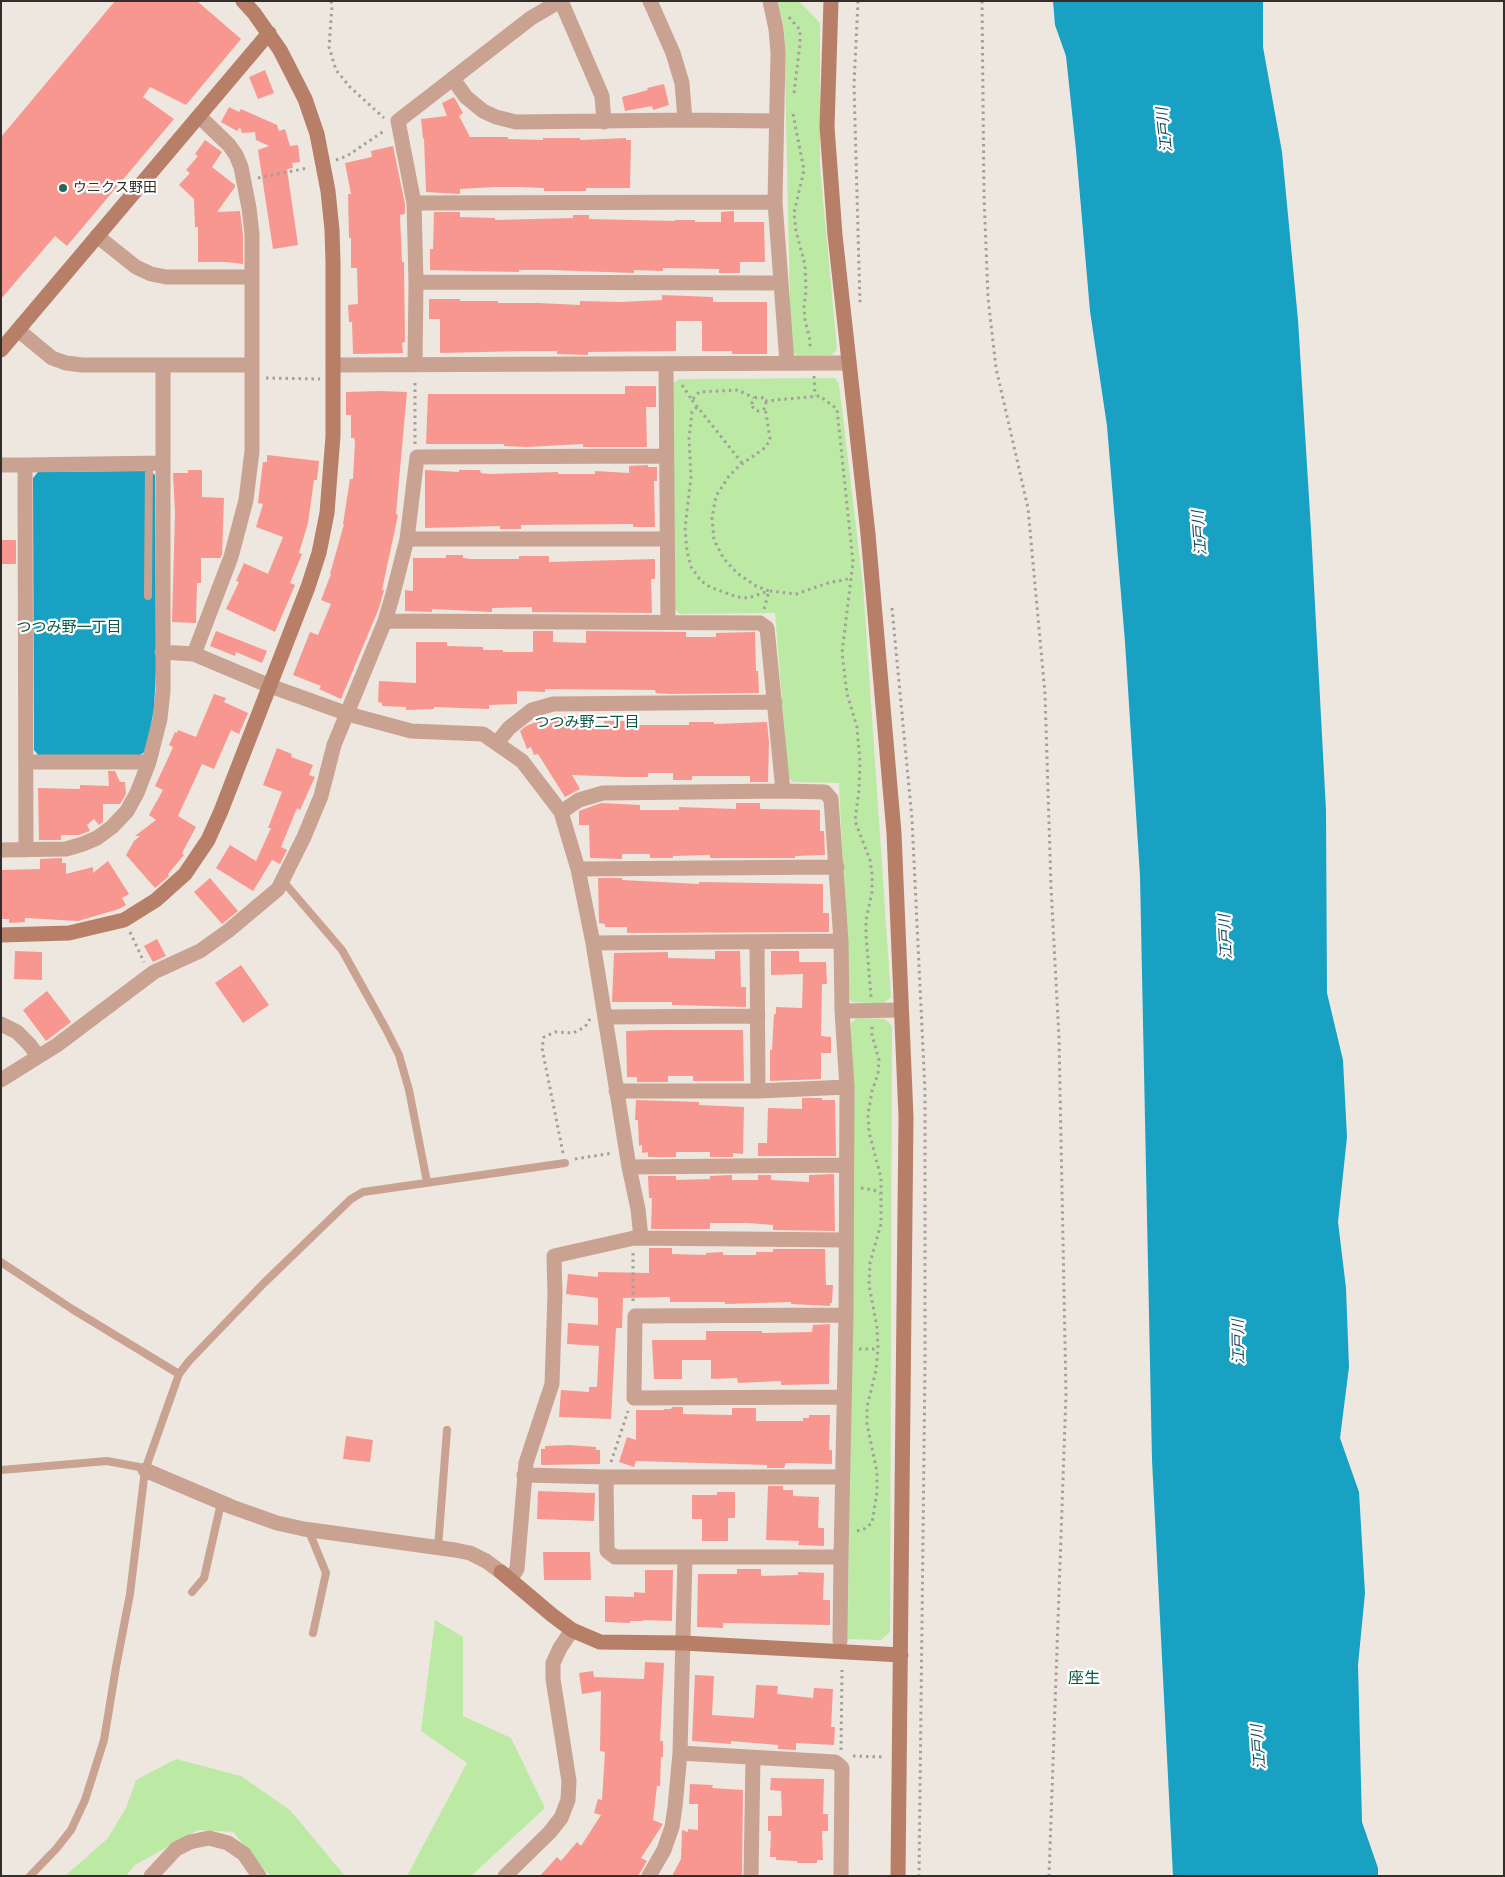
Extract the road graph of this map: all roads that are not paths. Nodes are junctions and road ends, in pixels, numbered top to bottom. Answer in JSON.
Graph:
{"nodes":[{"id":1,"x":243,"y":1,"type":"edge"},
{"id":2,"x":560,"y":1,"type":"edge"},
{"id":3,"x":650,"y":1,"type":"edge"},
{"id":4,"x":831,"y":1,"type":"edge"},
{"id":5,"x":771,"y":6,"type":"edge"},
{"id":6,"x":269,"y":33,"type":"junction"},
{"id":7,"x":454,"y":79,"type":"junction"},
{"id":8,"x":200,"y":116,"type":"junction"},
{"id":9,"x":685,"y":120,"type":"junction"},
{"id":10,"x":776,"y":121,"type":"junction"},
{"id":11,"x":604,"y":122,"type":"junction"},
{"id":12,"x":775,"y":202,"type":"junction"},
{"id":13,"x":414,"y":203,"type":"junction"},
{"id":14,"x":97,"y":236,"type":"junction"},
{"id":15,"x":252,"y":277,"type":"junction"},
{"id":16,"x":416,"y":282,"type":"junction"},
{"id":17,"x":780,"y":283,"type":"junction"},
{"id":18,"x":18,"y":330,"type":"junction"},
{"id":19,"x":1,"y":350,"type":"edge"},
{"id":20,"x":786,"y":363,"type":"junction"},
{"id":21,"x":849,"y":363,"type":"junction"},
{"id":22,"x":666,"y":364,"type":"junction"},
{"id":23,"x":163,"y":365,"type":"junction"},
{"id":24,"x":415,"y":370,"type":"junction"},
{"id":25,"x":251,"y":372,"type":"junction"},
{"id":26,"x":333,"y":372,"type":"junction"},
{"id":27,"x":666,"y":456,"type":"junction"},
{"id":28,"x":156,"y":463,"type":"junction"},
{"id":29,"x":1,"y":465,"type":"edge"},
{"id":30,"x":25,"y":465,"type":"junction"},
{"id":31,"x":407,"y":539,"type":"junction"},
{"id":32,"x":667,"y":539,"type":"junction"},
{"id":33,"x":148,"y":596,"type":"dead end"},
{"id":34,"x":384,"y":621,"type":"junction"},
{"id":35,"x":668,"y":622,"type":"junction"},
{"id":36,"x":162,"y":652,"type":"junction"},
{"id":37,"x":194,"y":654,"type":"junction"},
{"id":38,"x":270,"y":686,"type":"junction"},
{"id":39,"x":775,"y":702,"type":"junction"},
{"id":40,"x":348,"y":714,"type":"junction"},
{"id":41,"x":497,"y":743,"type":"junction"},
{"id":42,"x":26,"y":762,"type":"junction"},
{"id":43,"x":149,"y":762,"type":"junction"},
{"id":44,"x":783,"y":791,"type":"junction"},
{"id":45,"x":561,"y":812,"type":"junction"},
{"id":46,"x":1,"y":850,"type":"edge"},
{"id":47,"x":26,"y":850,"type":"junction"},
{"id":48,"x":837,"y":867,"type":"junction"},
{"id":49,"x":578,"y":869,"type":"junction"},
{"id":50,"x":283,"y":881,"type":"junction"},
{"id":51,"x":1,"y":935,"type":"edge"},
{"id":52,"x":841,"y":942,"type":"junction"},
{"id":53,"x":593,"y":943,"type":"junction"},
{"id":54,"x":757,"y":943,"type":"junction"},
{"id":55,"x":901,"y":1010,"type":"junction"},
{"id":56,"x":842,"y":1011,"type":"junction"},
{"id":57,"x":758,"y":1016,"type":"junction"},
{"id":58,"x":598,"y":1018,"type":"junction"},
{"id":59,"x":1,"y":1024,"type":"edge"},
{"id":60,"x":38,"y":1056,"type":"junction"},
{"id":61,"x":1,"y":1080,"type":"edge"},
{"id":62,"x":847,"y":1087,"type":"junction"},
{"id":63,"x":616,"y":1091,"type":"junction"},
{"id":64,"x":758,"y":1091,"type":"junction"},
{"id":65,"x":565,"y":1162,"type":"road end"},
{"id":66,"x":846,"y":1165,"type":"junction"},
{"id":67,"x":629,"y":1167,"type":"junction"},
{"id":68,"x":427,"y":1182,"type":"junction"},
{"id":69,"x":637,"y":1238,"type":"junction"},
{"id":70,"x":845,"y":1240,"type":"junction"},
{"id":71,"x":1,"y":1262,"type":"edge"},
{"id":72,"x":846,"y":1315,"type":"junction"},
{"id":73,"x":179,"y":1374,"type":"junction"},
{"id":74,"x":844,"y":1397,"type":"junction"},
{"id":75,"x":447,"y":1430,"type":"dead end"},
{"id":76,"x":1,"y":1470,"type":"edge"},
{"id":77,"x":146,"y":1470,"type":"junction"},
{"id":78,"x":524,"y":1475,"type":"junction"},
{"id":79,"x":606,"y":1477,"type":"junction"},
{"id":80,"x":841,"y":1477,"type":"junction"},
{"id":81,"x":221,"y":1503,"type":"junction"},
{"id":82,"x":308,"y":1530,"type":"junction"},
{"id":83,"x":438,"y":1548,"type":"junction"},
{"id":84,"x":841,"y":1557,"type":"junction"},
{"id":85,"x":685,"y":1558,"type":"junction"},
{"id":86,"x":506,"y":1575,"type":"junction"},
{"id":87,"x":192,"y":1592,"type":"dead end"},
{"id":88,"x":572,"y":1630,"type":"junction"},
{"id":89,"x":313,"y":1633,"type":"dead end"},
{"id":90,"x":840,"y":1641,"type":"dead end"},
{"id":91,"x":684,"y":1642,"type":"junction"},
{"id":92,"x":900,"y":1655,"type":"junction"},
{"id":93,"x":680,"y":1753,"type":"junction"},
{"id":94,"x":753,"y":1758,"type":"junction"},
{"id":95,"x":30,"y":1876,"type":"edge"},
{"id":96,"x":151,"y":1876,"type":"edge"},
{"id":97,"x":259,"y":1876,"type":"edge"},
{"id":98,"x":506,"y":1876,"type":"edge"},
{"id":99,"x":649,"y":1876,"type":"edge"},
{"id":100,"x":751,"y":1876,"type":"edge"},
{"id":101,"x":841,"y":1876,"type":"edge"},
{"id":102,"x":898,"y":1876,"type":"edge"}],
"edges":[{"from":1,"to":6,"type":"street"},
{"from":2,"to":7,"type":"street"},
{"from":2,"to":11,"type":"street"},
{"from":3,"to":9,"type":"street"},
{"from":4,"to":21,"type":"street"},
{"from":5,"to":10,"type":"street"},
{"from":6,"to":8,"type":"street"},
{"from":6,"to":26,"type":"street"},
{"from":7,"to":11,"type":"street"},
{"from":7,"to":13,"type":"street"},
{"from":8,"to":14,"type":"street"},
{"from":8,"to":15,"type":"street"},
{"from":9,"to":10,"type":"street"},
{"from":9,"to":11,"type":"street"},
{"from":10,"to":12,"type":"street"},
{"from":12,"to":13,"type":"street"},
{"from":12,"to":17,"type":"street"},
{"from":13,"to":16,"type":"street"},
{"from":14,"to":15,"type":"street"},
{"from":14,"to":18,"type":"street"},
{"from":15,"to":25,"type":"street"},
{"from":16,"to":17,"type":"street"},
{"from":16,"to":24,"type":"street"},
{"from":17,"to":20,"type":"street"},
{"from":18,"to":19,"type":"street"},
{"from":18,"to":23,"type":"street"},
{"from":20,"to":21,"type":"street"},
{"from":20,"to":22,"type":"street"},
{"from":21,"to":55,"type":"street"},
{"from":22,"to":24,"type":"street"},
{"from":22,"to":27,"type":"street"},
{"from":23,"to":25,"type":"street"},
{"from":23,"to":28,"type":"street"},
{"from":24,"to":26,"type":"street"},
{"from":25,"to":37,"type":"street"},
{"from":26,"to":38,"type":"street"},
{"from":27,"to":31,"type":"street"},
{"from":27,"to":32,"type":"street"},
{"from":28,"to":30,"type":"street"},
{"from":28,"to":33,"type":"lane"},
{"from":28,"to":36,"type":"street"},
{"from":29,"to":30,"type":"street"},
{"from":30,"to":42,"type":"street"},
{"from":31,"to":32,"type":"street"},
{"from":31,"to":34,"type":"street"},
{"from":32,"to":35,"type":"street"},
{"from":34,"to":35,"type":"street"},
{"from":34,"to":40,"type":"street"},
{"from":35,"to":39,"type":"street"},
{"from":36,"to":37,"type":"street"},
{"from":36,"to":43,"type":"street"},
{"from":37,"to":38,"type":"street"},
{"from":38,"to":40,"type":"street"},
{"from":38,"to":51,"type":"street"},
{"from":39,"to":41,"type":"street"},
{"from":39,"to":44,"type":"street"},
{"from":40,"to":41,"type":"street"},
{"from":40,"to":50,"type":"street"},
{"from":41,"to":45,"type":"street"},
{"from":42,"to":43,"type":"street"},
{"from":42,"to":47,"type":"street"},
{"from":43,"to":47,"type":"street"},
{"from":44,"to":45,"type":"street"},
{"from":44,"to":48,"type":"street"},
{"from":45,"to":49,"type":"street"},
{"from":46,"to":47,"type":"street"},
{"from":48,"to":49,"type":"street"},
{"from":48,"to":52,"type":"street"},
{"from":49,"to":53,"type":"street"},
{"from":50,"to":60,"type":"street"},
{"from":50,"to":68,"type":"lane"},
{"from":52,"to":54,"type":"street"},
{"from":52,"to":56,"type":"street"},
{"from":53,"to":54,"type":"street"},
{"from":53,"to":58,"type":"street"},
{"from":54,"to":57,"type":"street"},
{"from":55,"to":56,"type":"street"},
{"from":55,"to":92,"type":"street"},
{"from":56,"to":62,"type":"street"},
{"from":57,"to":58,"type":"street"},
{"from":57,"to":64,"type":"street"},
{"from":58,"to":63,"type":"street"},
{"from":59,"to":60,"type":"street"},
{"from":60,"to":61,"type":"street"},
{"from":62,"to":64,"type":"street"},
{"from":62,"to":66,"type":"street"},
{"from":63,"to":64,"type":"street"},
{"from":63,"to":67,"type":"street"},
{"from":65,"to":68,"type":"lane"},
{"from":66,"to":67,"type":"street"},
{"from":66,"to":70,"type":"street"},
{"from":67,"to":69,"type":"street"},
{"from":68,"to":73,"type":"lane"},
{"from":69,"to":70,"type":"street"},
{"from":69,"to":78,"type":"street"},
{"from":70,"to":72,"type":"street"},
{"from":71,"to":73,"type":"lane"},
{"from":72,"to":74,"type":"street"},
{"from":72,"to":74,"type":"street"},
{"from":73,"to":77,"type":"lane"},
{"from":74,"to":80,"type":"street"},
{"from":75,"to":83,"type":"lane"},
{"from":76,"to":77,"type":"lane"},
{"from":77,"to":81,"type":"street"},
{"from":77,"to":95,"type":"lane"},
{"from":78,"to":79,"type":"street"},
{"from":78,"to":86,"type":"street"},
{"from":79,"to":80,"type":"street"},
{"from":79,"to":85,"type":"street"},
{"from":80,"to":84,"type":"street"},
{"from":81,"to":82,"type":"street"},
{"from":81,"to":87,"type":"lane"},
{"from":82,"to":83,"type":"street"},
{"from":82,"to":89,"type":"lane"},
{"from":83,"to":86,"type":"street"},
{"from":84,"to":85,"type":"street"},
{"from":84,"to":90,"type":"street"},
{"from":85,"to":91,"type":"street"},
{"from":86,"to":88,"type":"street"},
{"from":88,"to":91,"type":"street"},
{"from":88,"to":98,"type":"street"},
{"from":91,"to":92,"type":"street"},
{"from":91,"to":93,"type":"street"},
{"from":92,"to":102,"type":"street"},
{"from":93,"to":94,"type":"street"},
{"from":93,"to":99,"type":"street"},
{"from":94,"to":100,"type":"street"},
{"from":94,"to":101,"type":"street"},
{"from":96,"to":97,"type":"street"}]}
